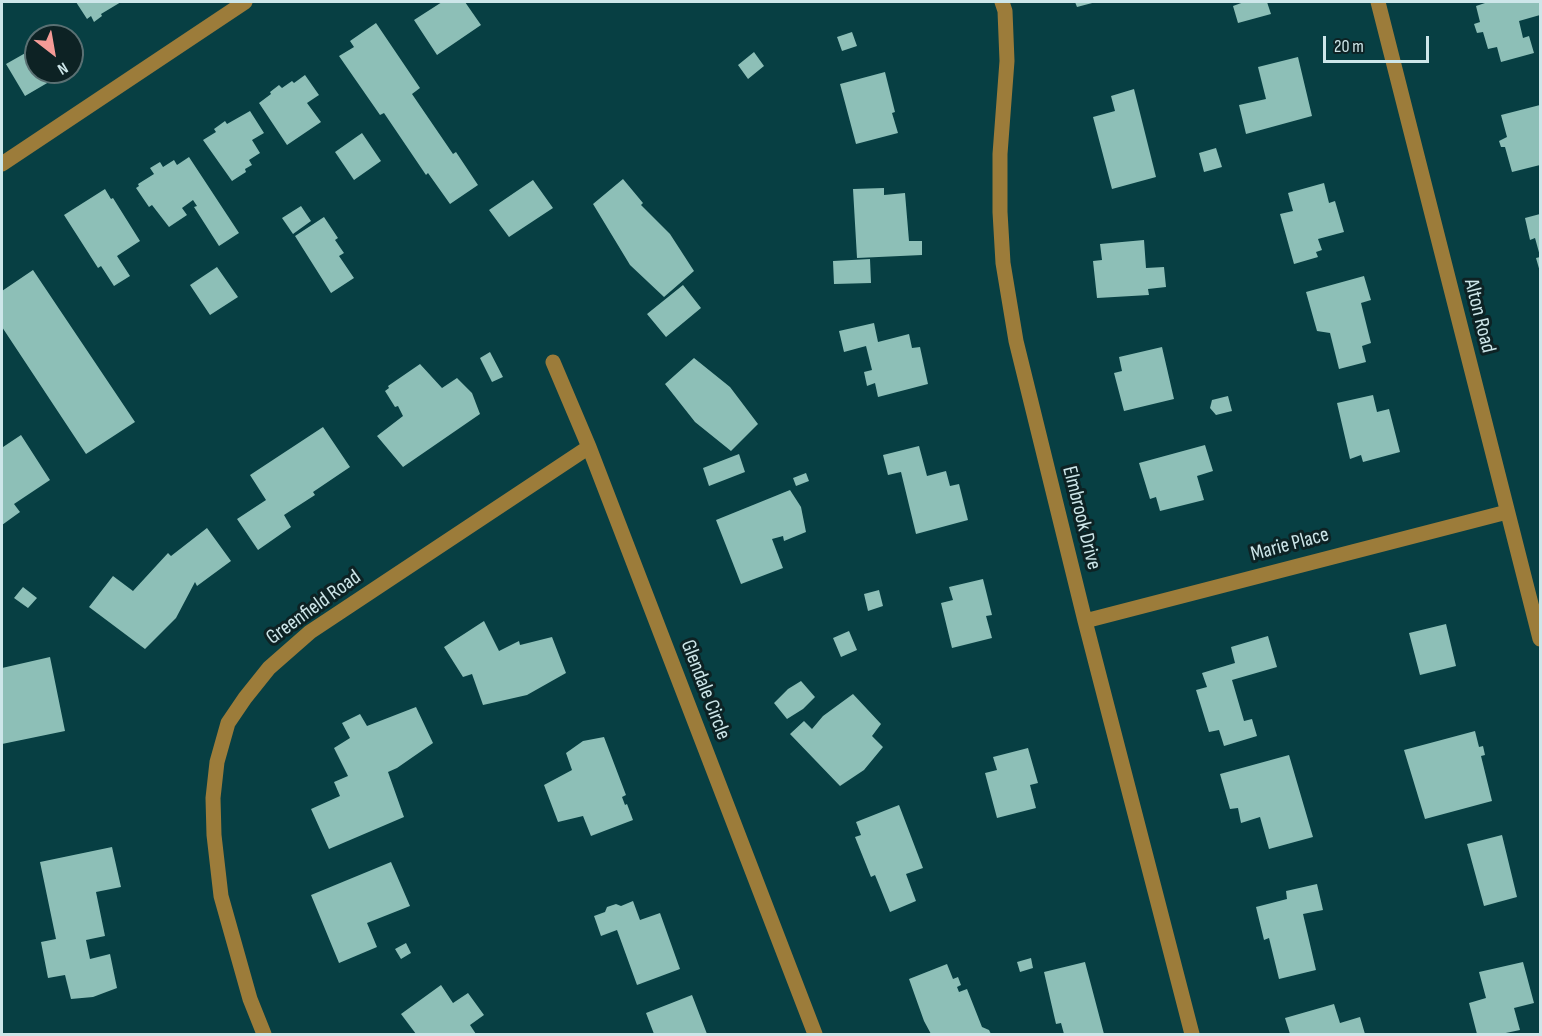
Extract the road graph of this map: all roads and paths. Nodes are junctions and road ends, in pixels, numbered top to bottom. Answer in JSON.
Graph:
{"nodes":[{"id":1,"x":245,"y":2,"type":"edge"},
{"id":2,"x":1002,"y":2,"type":"edge"},
{"id":3,"x":1378,"y":2,"type":"edge"},
{"id":4,"x":2,"y":164,"type":"edge"},
{"id":5,"x":554,"y":362,"type":"dead end"},
{"id":6,"x":589,"y":447,"type":"junction"},
{"id":7,"x":1507,"y":512,"type":"junction"},
{"id":8,"x":1085,"y":621,"type":"junction"},
{"id":9,"x":1540,"y":639,"type":"edge"},
{"id":10,"x":264,"y":1035,"type":"edge"},
{"id":11,"x":815,"y":1035,"type":"edge"},
{"id":12,"x":1192,"y":1035,"type":"edge"}],
"edges":[{"from":1,"to":4,"type":"street"},
{"from":2,"to":8,"type":"street","name":"Elmbrook Drive"},
{"from":3,"to":7,"type":"street","name":"Alton Road"},
{"from":5,"to":6,"type":"street","name":"Glendale Circle"},
{"from":6,"to":10,"type":"street","name":"Greenfield Road"},
{"from":6,"to":11,"type":"street","name":"Glendale Circle"},
{"from":7,"to":8,"type":"street","name":"Marie Place"},
{"from":7,"to":9,"type":"street","name":"Alton Road"},
{"from":8,"to":12,"type":"street","name":"Elmbrook Drive"}]}
